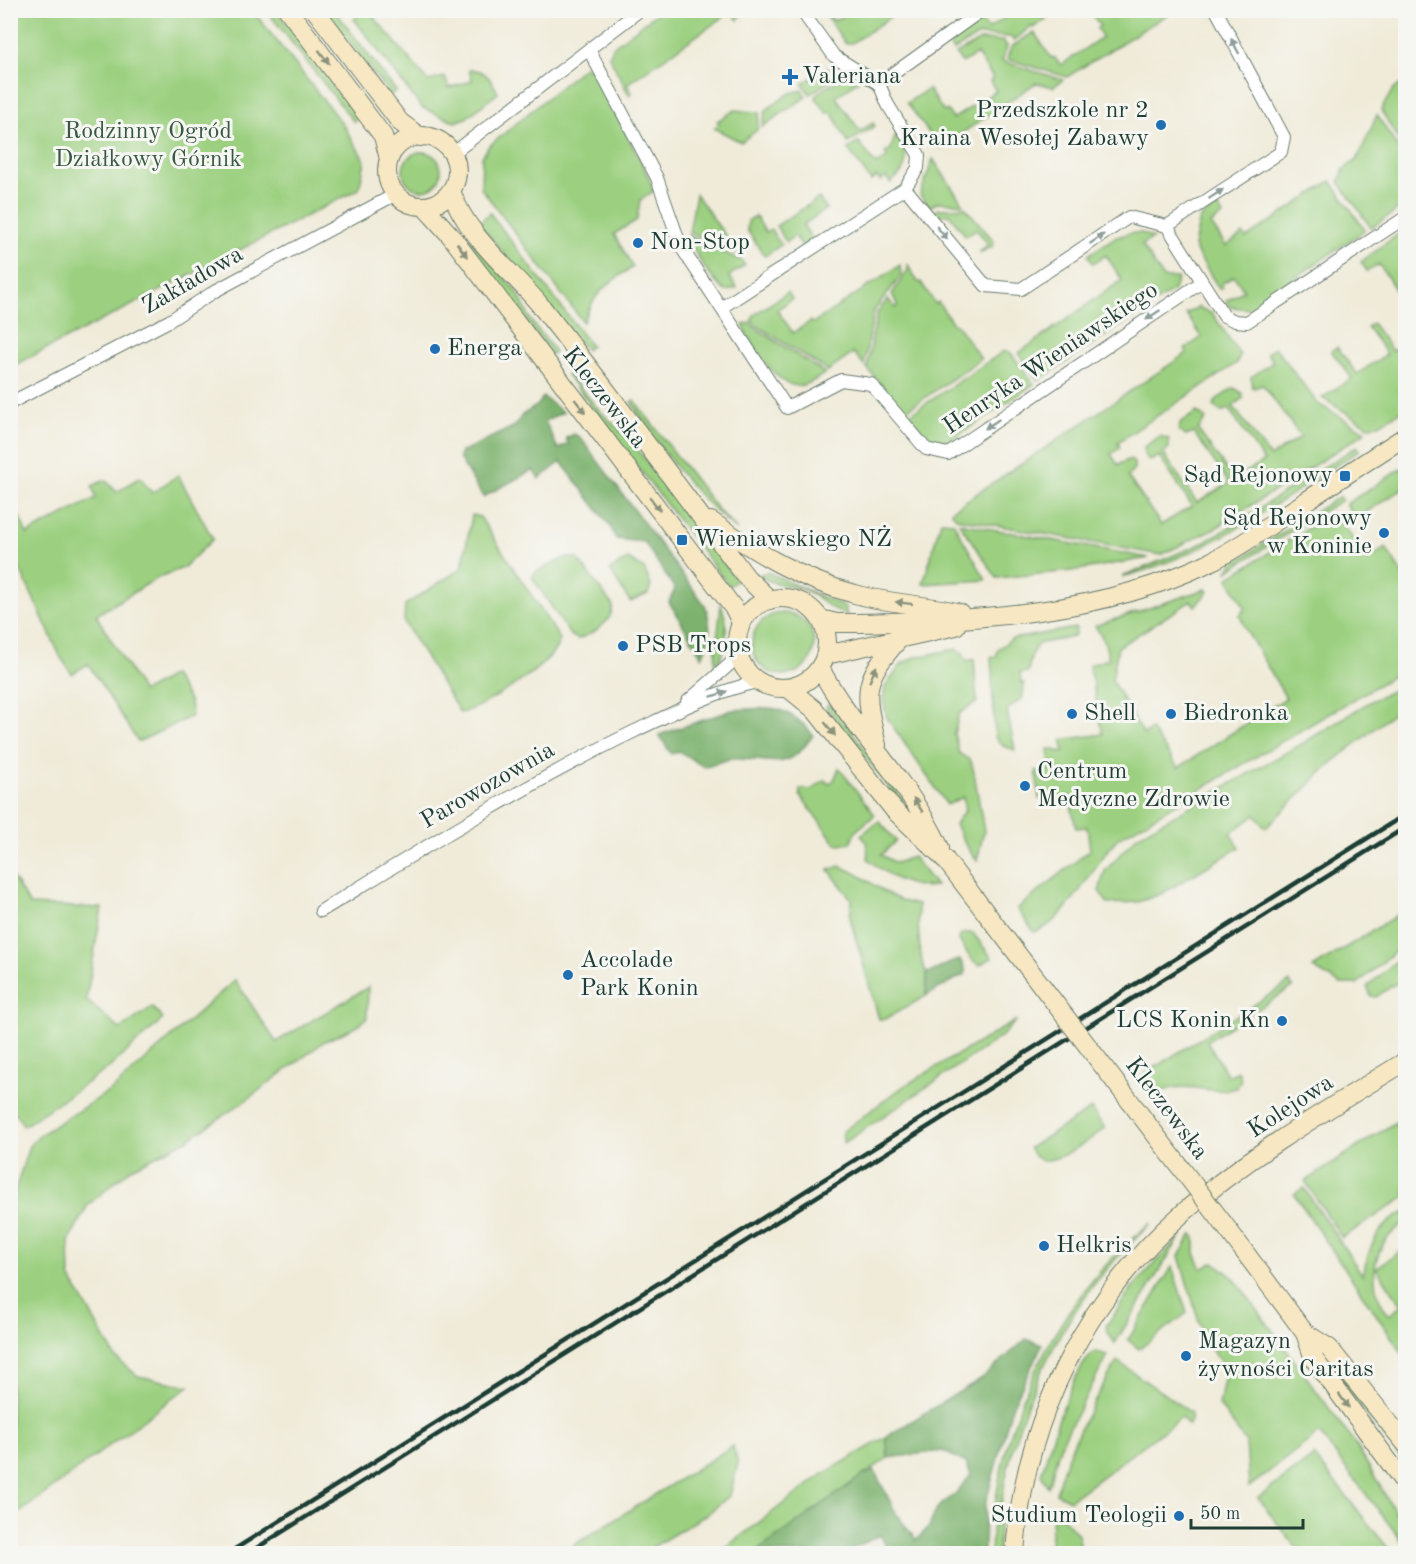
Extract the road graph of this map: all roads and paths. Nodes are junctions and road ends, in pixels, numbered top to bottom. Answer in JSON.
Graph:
{"nodes":[{"id":1,"x":288,"y":10,"type":"edge"},
{"id":2,"x":315,"y":10,"type":"edge"},
{"id":3,"x":640,"y":10,"type":"edge"},
{"id":4,"x":801,"y":10,"type":"edge"},
{"id":5,"x":982,"y":10,"type":"edge"},
{"id":6,"x":1216,"y":10,"type":"edge"},
{"id":7,"x":589,"y":50,"type":"junction"},
{"id":8,"x":879,"y":84,"type":"junction"},
{"id":9,"x":420,"y":137,"type":"junction"},
{"id":10,"x":452,"y":154,"type":"junction"},
{"id":11,"x":389,"y":159,"type":"junction"},
{"id":12,"x":906,"y":188,"type":"junction"},
{"id":13,"x":450,"y":191,"type":"junction"},
{"id":14,"x":396,"y":194,"type":"junction"},
{"id":15,"x":424,"y":206,"type":"junction"},
{"id":16,"x":1406,"y":217,"type":"edge"},
{"id":17,"x":1167,"y":226,"type":"junction"},
{"id":18,"x":1202,"y":282,"type":"junction"},
{"id":19,"x":721,"y":308,"type":"junction"},
{"id":20,"x":10,"y":404,"type":"edge"},
{"id":21,"x":1406,"y":436,"type":"edge"},
{"id":22,"x":697,"y":511,"type":"junction"},
{"id":23,"x":770,"y":600,"type":"junction"},
{"id":24,"x":820,"y":619,"type":"junction"},
{"id":25,"x":982,"y":619,"type":"junction"},
{"id":26,"x":741,"y":623,"type":"junction"},
{"id":27,"x":900,"y":638,"type":"junction"},
{"id":28,"x":738,"y":657,"type":"junction"},
{"id":29,"x":823,"y":662,"type":"junction"},
{"id":30,"x":758,"y":682,"type":"junction"},
{"id":31,"x":788,"y":688,"type":"junction"},
{"id":32,"x":682,"y":707,"type":"junction"},
{"id":33,"x":878,"y":750,"type":"junction"},
{"id":34,"x":944,"y":858,"type":"junction"},
{"id":35,"x":321,"y":911,"type":"dead end"},
{"id":36,"x":1406,"y":1061,"type":"edge"},
{"id":37,"x":1305,"y":1333,"type":"junction"},
{"id":38,"x":1406,"y":1444,"type":"edge"},
{"id":39,"x":1406,"y":1485,"type":"edge"},
{"id":40,"x":1015,"y":1554,"type":"edge"}],
"edges":[{"from":1,"to":11,"type":"main road","one_way":true},
{"from":2,"to":9,"type":"main road"},
{"from":3,"to":7,"type":"street"},
{"from":4,"to":8,"type":"street"},
{"from":5,"to":8,"type":"street"},
{"from":17,"to":6,"type":"street","one_way":true},
{"from":7,"to":10,"type":"street"},
{"from":7,"to":19,"type":"street"},
{"from":8,"to":12,"type":"street"},
{"from":9,"to":10,"type":"main road"},
{"from":9,"to":11,"type":"main road"},
{"from":10,"to":13,"type":"main road"},
{"from":11,"to":14,"type":"main road"},
{"from":12,"to":17,"type":"street","one_way":true},
{"from":12,"to":19,"type":"street"},
{"from":13,"to":15,"type":"main road"},
{"from":13,"to":22,"type":"main road","name":"Kleczewska"},
{"from":14,"to":15,"type":"main road"},
{"from":14,"to":20,"type":"street","name":"Zakładowa"},
{"from":15,"to":26,"type":"main road","name":"Kleczewska","one_way":true},
{"from":16,"to":18,"type":"street"},
{"from":17,"to":18,"type":"street"},
{"from":18,"to":19,"type":"street","name":"Henryka Wieniawskiego","one_way":true},
{"from":21,"to":25,"type":"main road"},
{"from":22,"to":23,"type":"main road","name":"Kleczewska"},
{"from":25,"to":22,"type":"main road","one_way":true},
{"from":23,"to":24,"type":"main road"},
{"from":23,"to":26,"type":"main road"},
{"from":24,"to":25,"type":"main road"},
{"from":24,"to":29,"type":"main road"},
{"from":25,"to":27,"type":"main road"},
{"from":26,"to":28,"type":"main road"},
{"from":27,"to":29,"type":"main road"},
{"from":33,"to":27,"type":"main road","one_way":true},
{"from":28,"to":30,"type":"main road"},
{"from":28,"to":32,"type":"street","name":"Parowozownia"},
{"from":29,"to":31,"type":"main road"},
{"from":29,"to":33,"type":"main road","name":"Kleczewska"},
{"from":30,"to":31,"type":"main road"},
{"from":32,"to":30,"type":"street","name":"Parowozownia","one_way":true},
{"from":31,"to":34,"type":"main road","name":"Kleczewska","one_way":true},
{"from":32,"to":35,"type":"street","name":"Parowozownia"},
{"from":34,"to":33,"type":"main road","name":"Kleczewska","one_way":true},
{"from":34,"to":37,"type":"main road","name":"Kleczewska","bridge":true},
{"from":36,"to":40,"type":"main road","name":"Kolejowa"},
{"from":37,"to":38,"type":"main road","name":"Kleczewska"},
{"from":37,"to":39,"type":"main road","name":"Kleczewska","one_way":true}]}
